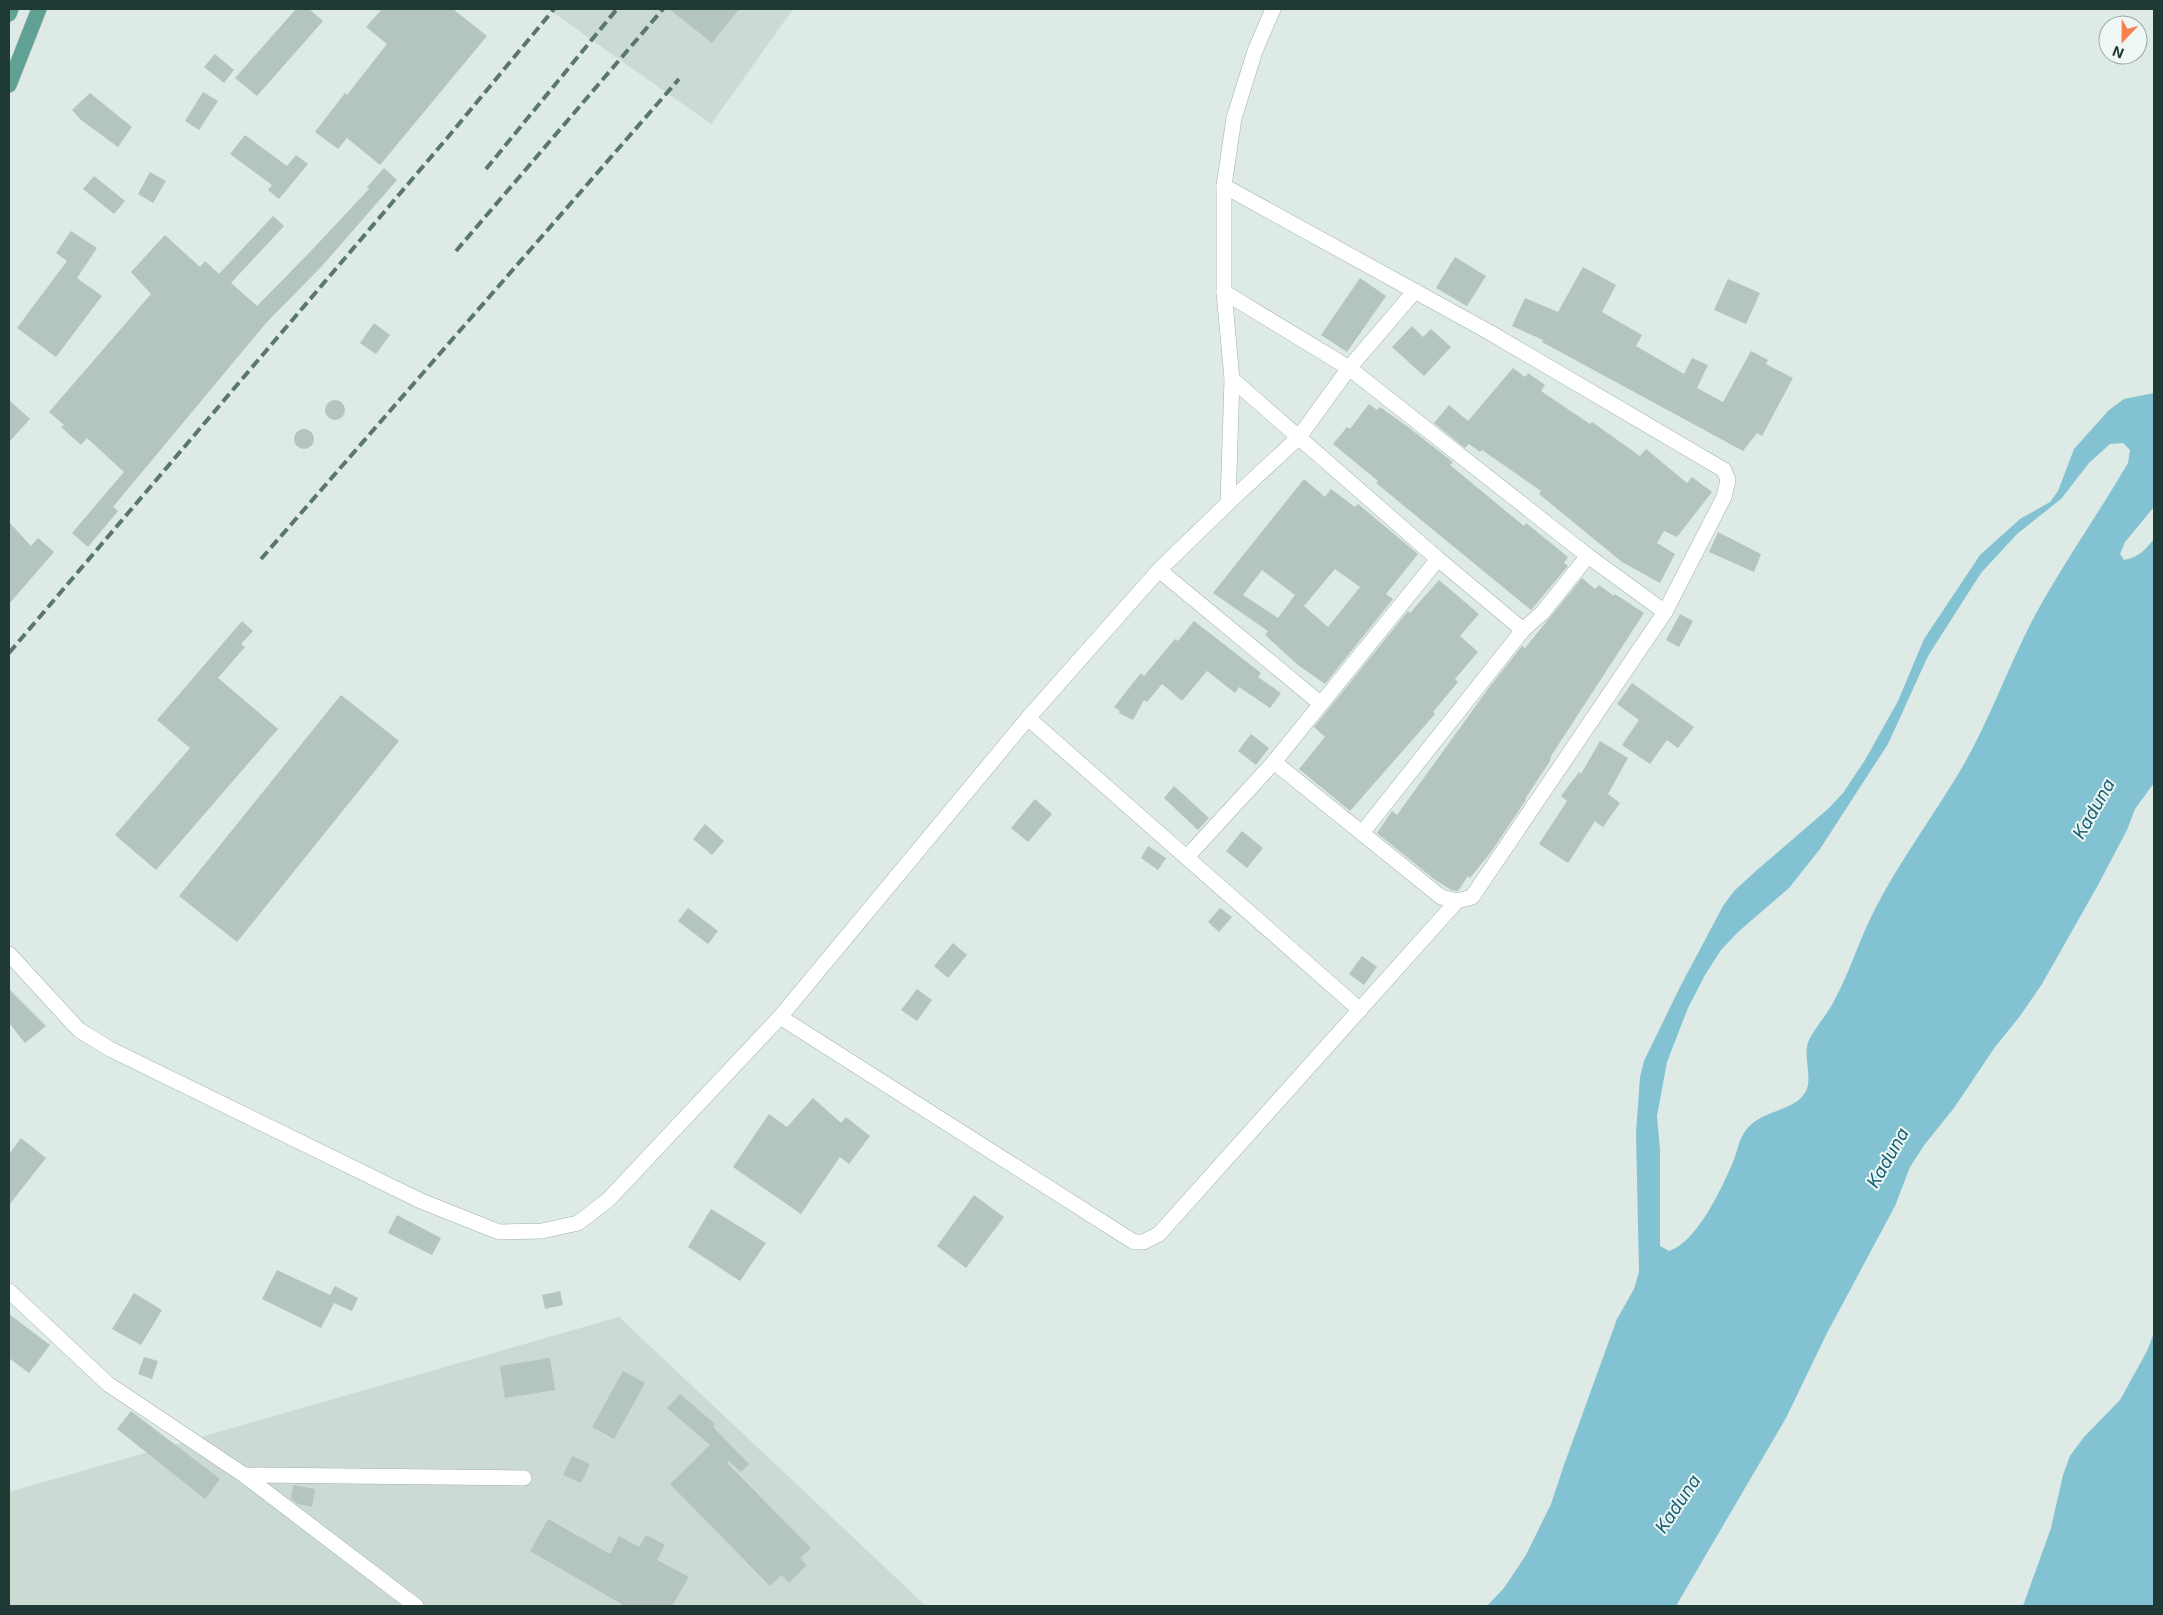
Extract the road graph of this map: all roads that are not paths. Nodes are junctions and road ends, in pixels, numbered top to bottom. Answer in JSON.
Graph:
{"nodes":[{"id":1,"x":11,"y":9,"type":"edge"},
{"id":2,"x":39,"y":9,"type":"edge"},
{"id":3,"x":1272,"y":9,"type":"edge"},
{"id":4,"x":9,"y":14,"type":"edge"},
{"id":5,"x":9,"y":84,"type":"edge"},
{"id":6,"x":1224,"y":186,"type":"junction"},
{"id":7,"x":1415,"y":291,"type":"junction"},
{"id":8,"x":1224,"y":292,"type":"junction"},
{"id":9,"x":1349,"y":368,"type":"junction"},
{"id":10,"x":1232,"y":379,"type":"junction"},
{"id":11,"x":1299,"y":437,"type":"junction"},
{"id":12,"x":1228,"y":503,"type":"junction"},
{"id":13,"x":1588,"y":556,"type":"junction"},
{"id":14,"x":1438,"y":559,"type":"junction"},
{"id":15,"x":1159,"y":570,"type":"junction"},
{"id":16,"x":1665,"y":612,"type":"junction"},
{"id":17,"x":1523,"y":630,"type":"junction"},
{"id":18,"x":1321,"y":704,"type":"junction"},
{"id":19,"x":1028,"y":718,"type":"junction"},
{"id":20,"x":1274,"y":762,"type":"junction"},
{"id":21,"x":1362,"y":833,"type":"junction"},
{"id":22,"x":1187,"y":857,"type":"junction"},
{"id":23,"x":1457,"y":901,"type":"junction"},
{"id":24,"x":9,"y":954,"type":"edge"},
{"id":25,"x":1360,"y":1010,"type":"junction"},
{"id":26,"x":780,"y":1017,"type":"junction"},
{"id":27,"x":9,"y":1291,"type":"edge"},
{"id":28,"x":244,"y":1475,"type":"junction"},
{"id":29,"x":524,"y":1478,"type":"dead end"},
{"id":30,"x":416,"y":1606,"type":"edge"}],
"edges":[{"from":1,"to":4,"type":"main road"},
{"from":2,"to":5,"type":"main road"},
{"from":3,"to":6,"type":"street"},
{"from":6,"to":7,"type":"street"},
{"from":6,"to":8,"type":"street"},
{"from":7,"to":9,"type":"street"},
{"from":7,"to":16,"type":"street"},
{"from":8,"to":9,"type":"street"},
{"from":8,"to":10,"type":"street"},
{"from":9,"to":11,"type":"street"},
{"from":9,"to":13,"type":"street"},
{"from":10,"to":11,"type":"street"},
{"from":10,"to":12,"type":"street"},
{"from":11,"to":12,"type":"street"},
{"from":11,"to":14,"type":"street"},
{"from":12,"to":15,"type":"street"},
{"from":13,"to":16,"type":"street"},
{"from":13,"to":17,"type":"street"},
{"from":14,"to":17,"type":"street"},
{"from":14,"to":18,"type":"street"},
{"from":15,"to":18,"type":"street"},
{"from":15,"to":19,"type":"street"},
{"from":16,"to":23,"type":"street"},
{"from":17,"to":21,"type":"street"},
{"from":18,"to":20,"type":"street"},
{"from":19,"to":22,"type":"street"},
{"from":19,"to":26,"type":"street"},
{"from":20,"to":21,"type":"street"},
{"from":20,"to":22,"type":"street"},
{"from":21,"to":23,"type":"street"},
{"from":22,"to":25,"type":"street"},
{"from":23,"to":25,"type":"street"},
{"from":24,"to":26,"type":"street"},
{"from":25,"to":26,"type":"street"},
{"from":27,"to":28,"type":"street"},
{"from":28,"to":29,"type":"street"},
{"from":28,"to":30,"type":"street"}]}
